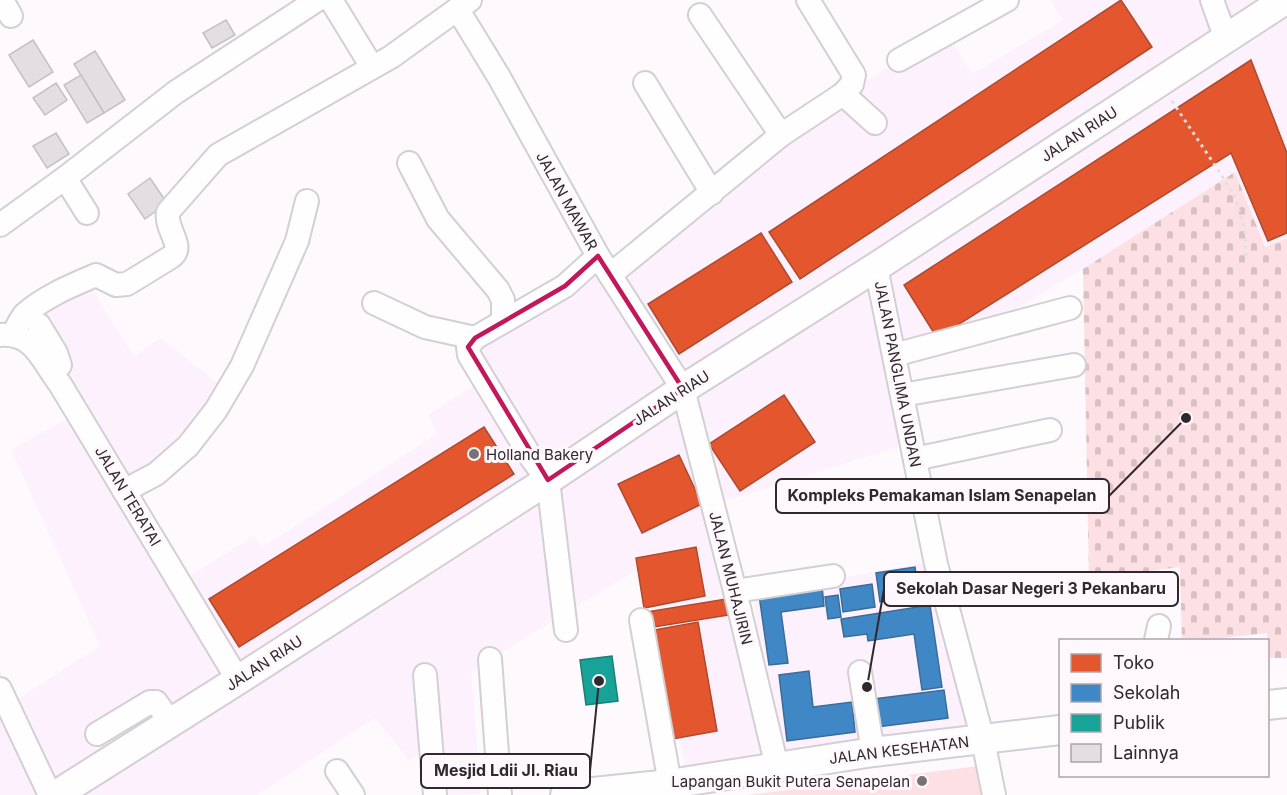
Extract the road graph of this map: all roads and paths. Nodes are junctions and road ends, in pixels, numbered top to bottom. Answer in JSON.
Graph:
{"nodes":[{"id":1,"x":317,"y":0,"type":"edge"},
{"id":2,"x":331,"y":0,"type":"edge"},
{"id":3,"x":808,"y":0,"type":"edge"},
{"id":4,"x":1007,"y":0,"type":"edge"},
{"id":5,"x":1212,"y":0,"type":"edge"},
{"id":6,"x":1285,"y":0,"type":"edge"},
{"id":7,"x":464,"y":5,"type":"edge"},
{"id":8,"x":700,"y":15,"type":"dead end"},
{"id":9,"x":1226,"y":39,"type":"junction"},
{"id":10,"x":899,"y":60,"type":"dead end"},
{"id":11,"x":372,"y":67,"type":"junction"},
{"id":12,"x":645,"y":83,"type":"dead end"},
{"id":13,"x":843,"y":94,"type":"junction"},
{"id":14,"x":1170,"y":97,"type":"dead end"},
{"id":15,"x":875,"y":123,"type":"dead end"},
{"id":16,"x":781,"y":135,"type":"junction"},
{"id":17,"x":410,"y":164,"type":"dead end"},
{"id":18,"x":65,"y":178,"type":"junction"},
{"id":19,"x":712,"y":193,"type":"junction"},
{"id":20,"x":307,"y":201,"type":"dead end"},
{"id":21,"x":87,"y":213,"type":"dead end"},
{"id":22,"x":0,"y":225,"type":"edge"},
{"id":23,"x":1246,"y":260,"type":"dead end"},
{"id":24,"x":604,"y":266,"type":"junction"},
{"id":25,"x":876,"y":267,"type":"junction"},
{"id":26,"x":374,"y":303,"type":"dead end"},
{"id":27,"x":1070,"y":308,"type":"dead end"},
{"id":28,"x":503,"y":321,"type":"junction"},
{"id":29,"x":39,"y":325,"type":"dead end"},
{"id":30,"x":6,"y":334,"type":"edge"},
{"id":31,"x":475,"y":338,"type":"junction"},
{"id":32,"x":894,"y":355,"type":"junction"},
{"id":33,"x":1074,"y":364,"type":"dead end"},
{"id":34,"x":55,"y":377,"type":"junction"},
{"id":35,"x":683,"y":389,"type":"junction"},
{"id":36,"x":902,"y":394,"type":"junction"},
{"id":37,"x":1050,"y":429,"type":"dead end"},
{"id":38,"x":915,"y":459,"type":"junction"},
{"id":39,"x":548,"y":480,"type":"junction"},
{"id":40,"x":124,"y":491,"type":"junction"},
{"id":41,"x":833,"y":576,"type":"dead end"},
{"id":42,"x":735,"y":591,"type":"junction"},
{"id":43,"x":641,"y":620,"type":"dead end"},
{"id":44,"x":566,"y":630,"type":"dead end"},
{"id":45,"x":490,"y":659,"type":"dead end"},
{"id":46,"x":860,"y":672,"type":"dead end"},
{"id":47,"x":425,"y":675,"type":"dead end"},
{"id":48,"x":238,"y":680,"type":"junction"},
{"id":49,"x":0,"y":689,"type":"edge"},
{"id":50,"x":1287,"y":703,"type":"edge"},
{"id":51,"x":1269,"y":705,"type":"edge"},
{"id":52,"x":171,"y":723,"type":"junction"},
{"id":53,"x":1059,"y":730,"type":"edge"},
{"id":54,"x":97,"y":734,"type":"dead end"},
{"id":55,"x":983,"y":740,"type":"junction"},
{"id":56,"x":873,"y":752,"type":"junction"},
{"id":57,"x":777,"y":767,"type":"junction"},
{"id":58,"x":337,"y":771,"type":"dead end"},
{"id":59,"x":659,"y":788,"type":"edge"},
{"id":60,"x":50,"y":795,"type":"edge"},
{"id":61,"x":56,"y":795,"type":"edge"},
{"id":62,"x":353,"y":795,"type":"edge"},
{"id":63,"x":435,"y":795,"type":"edge"},
{"id":64,"x":500,"y":795,"type":"edge"},
{"id":65,"x":565,"y":795,"type":"edge"},
{"id":66,"x":994,"y":795,"type":"edge"}],
"edges":[{"from":1,"to":18,"type":"street"},
{"from":2,"to":11,"type":"street"},
{"from":3,"to":13,"type":"street"},
{"from":4,"to":10,"type":"street"},
{"from":5,"to":9,"type":"street"},
{"from":6,"to":9,"type":"main road","name":"JALAN RIAU"},
{"from":7,"to":11,"type":"street"},
{"from":7,"to":24,"type":"street","name":"JALAN MAWAR"},
{"from":8,"to":16,"type":"street"},
{"from":9,"to":25,"type":"main road","name":"JALAN RIAU"},
{"from":11,"to":30,"type":"street"},
{"from":12,"to":19,"type":"street"},
{"from":13,"to":15,"type":"street"},
{"from":13,"to":16,"type":"street"},
{"from":14,"to":23,"type":"path"},
{"from":16,"to":19,"type":"street"},
{"from":17,"to":28,"type":"street"},
{"from":18,"to":21,"type":"street"},
{"from":18,"to":22,"type":"street"},
{"from":19,"to":24,"type":"street"},
{"from":20,"to":40,"type":"street"},
{"from":24,"to":28,"type":"street"},
{"from":24,"to":35,"type":"street","name":"JALAN MAWAR"},
{"from":25,"to":32,"type":"street","name":"JALAN PANGLIMA UNDAN"},
{"from":25,"to":35,"type":"main road","name":"JALAN RIAU"},
{"from":26,"to":31,"type":"street"},
{"from":27,"to":32,"type":"street"},
{"from":28,"to":31,"type":"street"},
{"from":29,"to":34,"type":"street"},
{"from":30,"to":34,"type":"street","name":"JALAN TERATAI"},
{"from":31,"to":39,"type":"street"},
{"from":32,"to":36,"type":"street","name":"JALAN PANGLIMA UNDAN"},
{"from":33,"to":36,"type":"street"},
{"from":34,"to":40,"type":"street","name":"JALAN TERATAI"},
{"from":35,"to":39,"type":"main road","name":"JALAN RIAU"},
{"from":35,"to":42,"type":"street","name":"JALAN MUHAJIRIN"},
{"from":36,"to":38,"type":"street","name":"JALAN PANGLIMA UNDAN"},
{"from":37,"to":38,"type":"street"},
{"from":38,"to":55,"type":"street","name":"JALAN PANGLIMA UNDAN"},
{"from":39,"to":44,"type":"street"},
{"from":39,"to":48,"type":"main road","name":"JALAN RIAU"},
{"from":40,"to":48,"type":"street","name":"JALAN TERATAI"},
{"from":41,"to":42,"type":"street"},
{"from":42,"to":57,"type":"street","name":"JALAN MUHAJIRIN"},
{"from":43,"to":59,"type":"street"},
{"from":45,"to":64,"type":"street"},
{"from":46,"to":56,"type":"street"},
{"from":47,"to":63,"type":"street"},
{"from":48,"to":52,"type":"main road","name":"JALAN RIAU"},
{"from":49,"to":60,"type":"street"},
{"from":50,"to":51,"type":"main road"},
{"from":52,"to":54,"type":"street"},
{"from":52,"to":61,"type":"main road","name":"JALAN RIAU"},
{"from":53,"to":55,"type":"main road","name":"JALAN KESEHATAN"},
{"from":55,"to":56,"type":"main road","name":"JALAN KESEHATAN"},
{"from":55,"to":66,"type":"street","name":"JALAN PANGLIMA UNDAN"},
{"from":56,"to":57,"type":"main road","name":"JALAN KESEHATAN"},
{"from":57,"to":59,"type":"main road","name":"JALAN KESEHATAN"},
{"from":58,"to":62,"type":"street"},
{"from":59,"to":65,"type":"main road","name":"JALAN KESEHATAN"}]}
